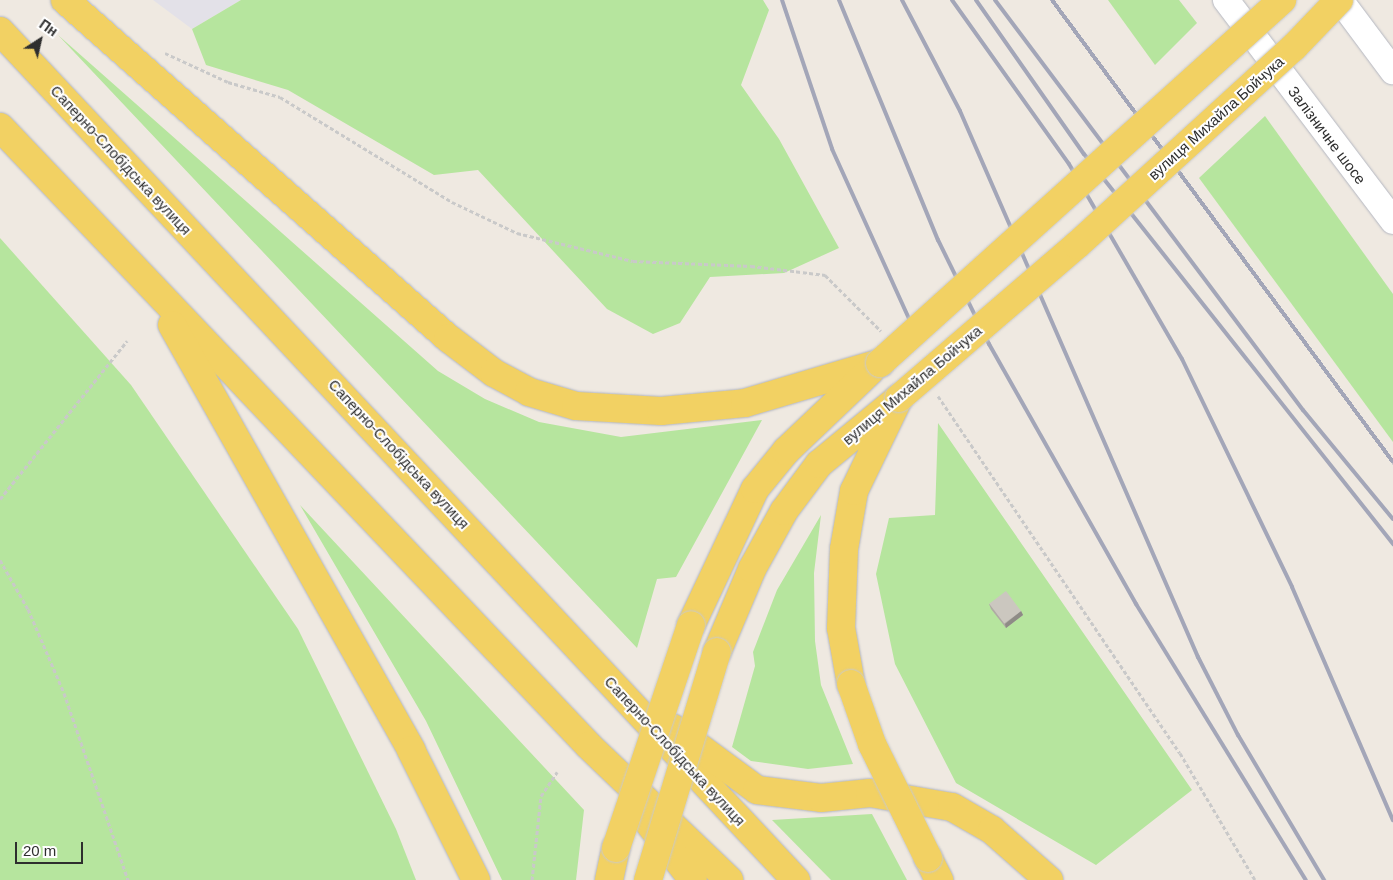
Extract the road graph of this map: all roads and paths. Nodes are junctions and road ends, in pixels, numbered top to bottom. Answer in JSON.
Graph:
{"nodes":[{"id":1,"x":65,"y":0,"type":"edge"},
{"id":2,"x":1226,"y":0,"type":"edge"},
{"id":3,"x":1282,"y":0,"type":"edge"},
{"id":4,"x":1339,"y":0,"type":"edge"},
{"id":5,"x":0,"y":31,"type":"edge"},
{"id":6,"x":1393,"y":71,"type":"edge"},
{"id":7,"x":0,"y":127,"type":"edge"},
{"id":8,"x":1393,"y":221,"type":"edge"},
{"id":9,"x":154,"y":293,"type":"junction"},
{"id":10,"x":127,"y":341,"type":"dead end"},
{"id":11,"x":880,"y":363,"type":"junction"},
{"id":12,"x":899,"y":398,"type":"junction"},
{"id":13,"x":0,"y":499,"type":"edge"},
{"id":14,"x":0,"y":560,"type":"edge"},
{"id":15,"x":578,"y":645,"type":"junction"},
{"id":16,"x":589,"y":746,"type":"junction"},
{"id":17,"x":557,"y":772,"type":"dead end"},
{"id":18,"x":934,"y":869,"type":"edge"},
{"id":19,"x":128,"y":880,"type":"edge"},
{"id":20,"x":476,"y":880,"type":"edge"},
{"id":21,"x":532,"y":880,"type":"edge"},
{"id":22,"x":609,"y":880,"type":"edge"},
{"id":23,"x":648,"y":880,"type":"edge"},
{"id":24,"x":693,"y":880,"type":"edge"},
{"id":25,"x":729,"y":880,"type":"edge"},
{"id":26,"x":796,"y":880,"type":"edge"},
{"id":27,"x":1049,"y":880,"type":"edge"}],
"edges":[{"from":1,"to":11,"type":"main road"},
{"from":2,"to":8,"type":"street","name":"Залізничне шосе"},
{"from":3,"to":11,"type":"main road","bridge":true},
{"from":4,"to":6,"type":"street"},
{"from":4,"to":12,"type":"main road","name":"вулиця Михайла Бойчука","bridge":true},
{"from":5,"to":15,"type":"main road","name":"Саперно-Слобідська вулиця"},
{"from":7,"to":9,"type":"main road"},
{"from":9,"to":16,"type":"main road"},
{"from":9,"to":20,"type":"main road"},
{"from":10,"to":13,"type":"path"},
{"from":11,"to":22,"type":"main road","bridge":true},
{"from":12,"to":18,"type":"main road","bridge":true},
{"from":12,"to":23,"type":"main road","name":"вулиця Михайла Бойчука","bridge":true},
{"from":14,"to":19,"type":"path"},
{"from":15,"to":26,"type":"main road","name":"Саперно-Слобідська вулиця"},
{"from":15,"to":27,"type":"main road"},
{"from":16,"to":24,"type":"main road"},
{"from":16,"to":25,"type":"main road"},
{"from":17,"to":21,"type":"path"}]}
